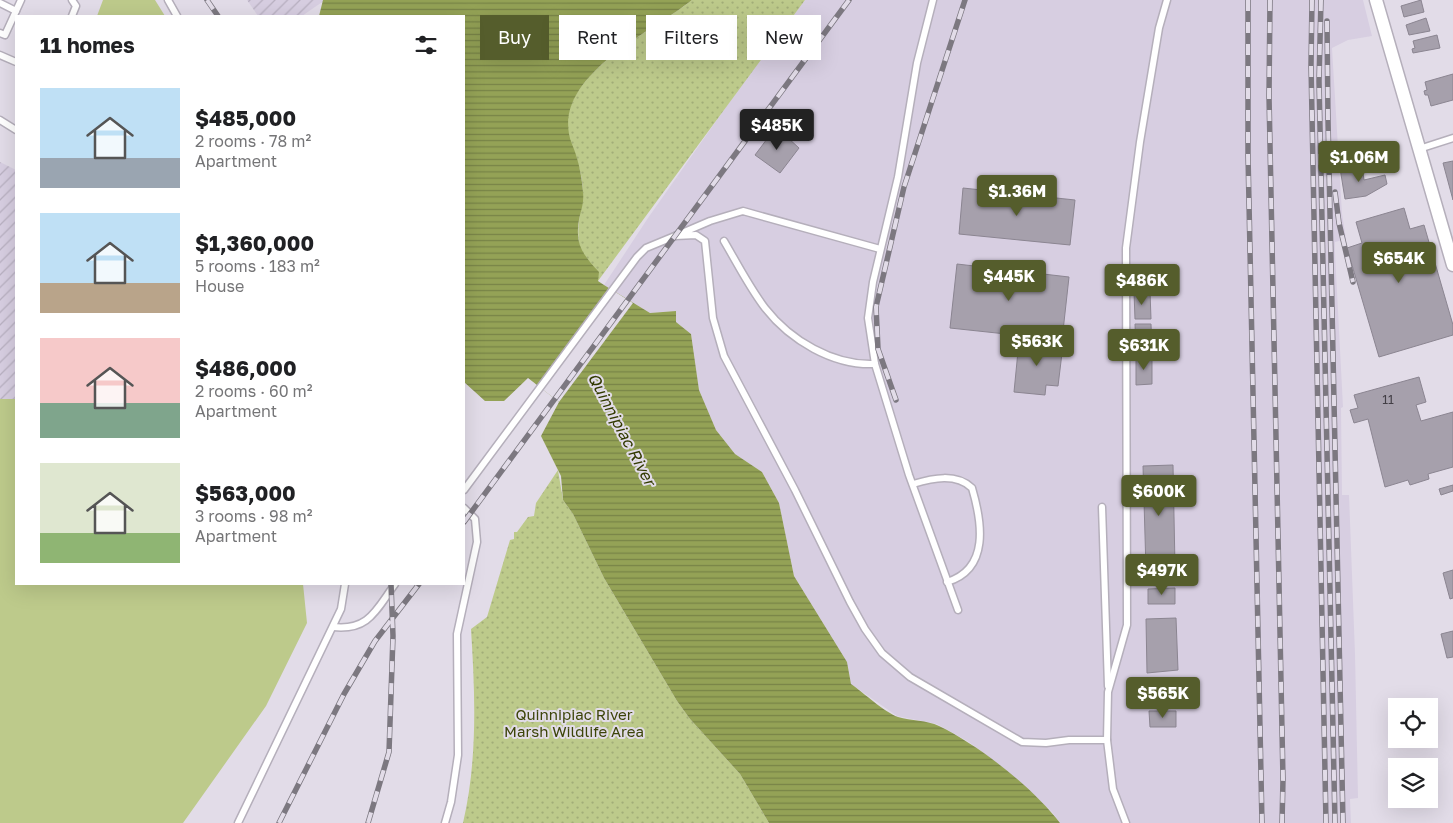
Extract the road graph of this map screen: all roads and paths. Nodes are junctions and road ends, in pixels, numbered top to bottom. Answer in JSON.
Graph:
{"nodes":[{"id":1,"x":21,"y":0,"type":"edge"},
{"id":2,"x":72,"y":0,"type":"edge"},
{"id":3,"x":168,"y":0,"type":"edge"},
{"id":4,"x":933,"y":0,"type":"edge"},
{"id":5,"x":1167,"y":0,"type":"edge"},
{"id":6,"x":1376,"y":0,"type":"edge"},
{"id":7,"x":0,"y":3,"type":"edge"},
{"id":8,"x":16,"y":11,"type":"junction"},
{"id":9,"x":72,"y":15,"type":"edge"},
{"id":10,"x":176,"y":15,"type":"edge"},
{"id":11,"x":0,"y":33,"type":"edge"},
{"id":12,"x":0,"y":55,"type":"edge"},
{"id":13,"x":15,"y":62,"type":"edge"},
{"id":14,"x":0,"y":120,"type":"edge"},
{"id":15,"x":15,"y":129,"type":"edge"},
{"id":16,"x":1453,"y":138,"type":"edge"},
{"id":17,"x":1419,"y":149,"type":"junction"},
{"id":18,"x":675,"y":236,"type":"junction"},
{"id":19,"x":724,"y":241,"type":"dead end"},
{"id":20,"x":880,"y":249,"type":"junction"},
{"id":21,"x":1453,"y":264,"type":"edge"},
{"id":22,"x":875,"y":364,"type":"junction"},
{"id":23,"x":913,"y":484,"type":"junction"},
{"id":24,"x":465,"y":489,"type":"edge"},
{"id":25,"x":1102,"y":506,"type":"dead end"},
{"id":26,"x":465,"y":509,"type":"edge"},
{"id":27,"x":947,"y":582,"type":"junction"},
{"id":28,"x":346,"y":585,"type":"edge"},
{"id":29,"x":394,"y":585,"type":"edge"},
{"id":30,"x":958,"y":610,"type":"dead end"},
{"id":31,"x":333,"y":626,"type":"junction"},
{"id":32,"x":1108,"y":692,"type":"junction"},
{"id":33,"x":1107,"y":740,"type":"junction"},
{"id":34,"x":238,"y":823,"type":"edge"},
{"id":35,"x":445,"y":823,"type":"edge"},
{"id":36,"x":1126,"y":823,"type":"edge"}],
"edges":[{"from":1,"to":8,"type":"lane"},
{"from":2,"to":9,"type":"lane"},
{"from":3,"to":10,"type":"lane"},
{"from":4,"to":20,"type":"lane"},
{"from":5,"to":32,"type":"lane"},
{"from":6,"to":17,"type":"street"},
{"from":7,"to":8,"type":"lane"},
{"from":8,"to":11,"type":"lane"},
{"from":12,"to":13,"type":"lane"},
{"from":14,"to":15,"type":"lane"},
{"from":16,"to":17,"type":"lane"},
{"from":17,"to":21,"type":"street"},
{"from":18,"to":20,"type":"lane"},
{"from":18,"to":24,"type":"lane"},
{"from":18,"to":33,"type":"lane"},
{"from":19,"to":22,"type":"lane"},
{"from":20,"to":22,"type":"lane"},
{"from":22,"to":23,"type":"lane"},
{"from":23,"to":27,"type":"lane"},
{"from":23,"to":27,"type":"lane"},
{"from":25,"to":32,"type":"lane"},
{"from":26,"to":35,"type":"lane"},
{"from":27,"to":30,"type":"lane"},
{"from":28,"to":31,"type":"lane"},
{"from":29,"to":31,"type":"lane"},
{"from":31,"to":34,"type":"lane"},
{"from":32,"to":33,"type":"lane"},
{"from":33,"to":36,"type":"lane"}]}
